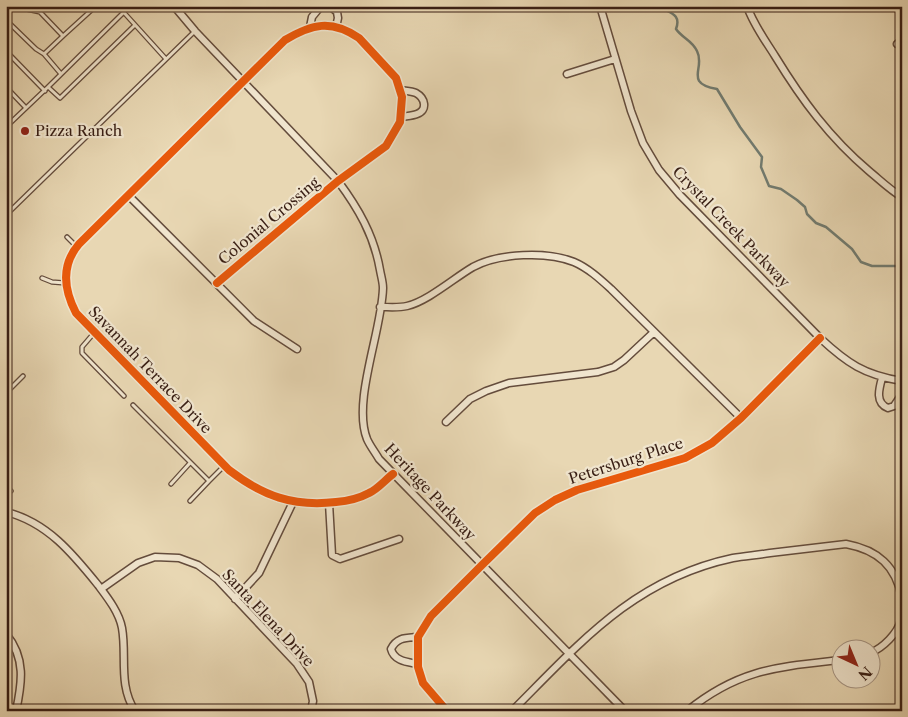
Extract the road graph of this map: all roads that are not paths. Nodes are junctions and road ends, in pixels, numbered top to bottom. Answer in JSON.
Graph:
{"nodes":[{"id":1,"x":22,"y":6,"type":"edge"},
{"id":2,"x":96,"y":6,"type":"edge"},
{"id":3,"x":118,"y":6,"type":"edge"},
{"id":4,"x":174,"y":6,"type":"edge"},
{"id":5,"x":321,"y":6,"type":"edge"},
{"id":6,"x":330,"y":6,"type":"edge"},
{"id":7,"x":600,"y":6,"type":"edge"},
{"id":8,"x":747,"y":6,"type":"edge"},
{"id":9,"x":123,"y":13,"type":"junction"},
{"id":10,"x":6,"y":20,"type":"edge"},
{"id":11,"x":135,"y":25,"type":"junction"},
{"id":12,"x":310,"y":27,"type":"junction"},
{"id":13,"x":336,"y":27,"type":"junction"},
{"id":14,"x":194,"y":31,"type":"junction"},
{"id":15,"x":63,"y":36,"type":"junction"},
{"id":16,"x":6,"y":51,"type":"edge"},
{"id":17,"x":44,"y":54,"type":"junction"},
{"id":18,"x":166,"y":59,"type":"junction"},
{"id":19,"x":615,"y":59,"type":"junction"},
{"id":20,"x":61,"y":74,"type":"junction"},
{"id":21,"x":567,"y":74,"type":"dead end"},
{"id":22,"x":243,"y":82,"type":"junction"},
{"id":23,"x":6,"y":87,"type":"edge"},
{"id":24,"x":46,"y":89,"type":"junction"},
{"id":25,"x":400,"y":90,"type":"junction"},
{"id":26,"x":26,"y":108,"type":"junction"},
{"id":27,"x":400,"y":117,"type":"junction"},
{"id":28,"x":7,"y":124,"type":"edge"},
{"id":29,"x":338,"y":181,"type":"junction"},
{"id":30,"x":128,"y":195,"type":"junction"},
{"id":31,"x":902,"y":197,"type":"edge"},
{"id":32,"x":6,"y":215,"type":"edge"},
{"id":33,"x":67,"y":237,"type":"dead end"},
{"id":34,"x":77,"y":247,"type":"junction"},
{"id":35,"x":42,"y":278,"type":"dead end"},
{"id":36,"x":65,"y":283,"type":"junction"},
{"id":37,"x":216,"y":283,"type":"junction"},
{"id":38,"x":380,"y":307,"type":"junction"},
{"id":39,"x":654,"y":332,"type":"junction"},
{"id":40,"x":95,"y":333,"type":"junction"},
{"id":41,"x":820,"y":338,"type":"junction"},
{"id":42,"x":297,"y":349,"type":"dead end"},
{"id":43,"x":23,"y":376,"type":"dead end"},
{"id":44,"x":882,"y":378,"type":"junction"},
{"id":45,"x":902,"y":381,"type":"edge"},
{"id":46,"x":6,"y":393,"type":"edge"},
{"id":47,"x":902,"y":394,"type":"edge"},
{"id":48,"x":124,"y":396,"type":"dead end"},
{"id":49,"x":133,"y":405,"type":"dead end"},
{"id":50,"x":741,"y":418,"type":"junction"},
{"id":51,"x":446,"y":422,"type":"dead end"},
{"id":52,"x":190,"y":463,"type":"junction"},
{"id":53,"x":224,"y":465,"type":"junction"},
{"id":54,"x":393,"y":474,"type":"junction"},
{"id":55,"x":209,"y":482,"type":"junction"},
{"id":56,"x":171,"y":484,"type":"dead end"},
{"id":57,"x":6,"y":486,"type":"edge"},
{"id":58,"x":11,"y":491,"type":"dead end"},
{"id":59,"x":190,"y":501,"type":"dead end"},
{"id":60,"x":293,"y":502,"type":"junction"},
{"id":61,"x":329,"y":503,"type":"junction"},
{"id":62,"x":6,"y":512,"type":"edge"},
{"id":63,"x":399,"y":539,"type":"dead end"},
{"id":64,"x":482,"y":565,"type":"junction"},
{"id":65,"x":101,"y":589,"type":"junction"},
{"id":66,"x":902,"y":598,"type":"edge"},
{"id":67,"x":235,"y":599,"type":"junction"},
{"id":68,"x":902,"y":603,"type":"edge"},
{"id":69,"x":901,"y":620,"type":"edge"},
{"id":70,"x":6,"y":634,"type":"edge"},
{"id":71,"x":418,"y":638,"type":"junction"},
{"id":72,"x":880,"y":646,"type":"edge"},
{"id":73,"x":570,"y":654,"type":"junction"},
{"id":74,"x":830,"y":661,"type":"edge"},
{"id":75,"x":417,"y":664,"type":"junction"},
{"id":76,"x":16,"y":711,"type":"edge"},
{"id":77,"x":134,"y":711,"type":"edge"},
{"id":78,"x":311,"y":711,"type":"edge"},
{"id":79,"x":447,"y":711,"type":"edge"},
{"id":80,"x":512,"y":711,"type":"edge"},
{"id":81,"x":625,"y":711,"type":"edge"},
{"id":82,"x":688,"y":711,"type":"edge"}],
"edges":[{"from":1,"to":15,"type":"lane"},
{"from":2,"to":15,"type":"lane"},
{"from":3,"to":9,"type":"lane"},
{"from":4,"to":14,"type":"street","name":"Heritage Parkway"},
{"from":5,"to":12,"type":"street"},
{"from":6,"to":13,"type":"street"},
{"from":7,"to":19,"type":"street","name":"Crystal Creek Parkway"},
{"from":8,"to":31,"type":"street"},
{"from":9,"to":11,"type":"lane"},
{"from":9,"to":20,"type":"lane"},
{"from":10,"to":17,"type":"lane"},
{"from":11,"to":18,"type":"lane"},
{"from":11,"to":24,"type":"lane"},
{"from":12,"to":13,"type":"street"},
{"from":12,"to":22,"type":"street"},
{"from":13,"to":25,"type":"street"},
{"from":14,"to":18,"type":"lane"},
{"from":14,"to":22,"type":"street","name":"Heritage Parkway"},
{"from":15,"to":17,"type":"lane"},
{"from":16,"to":24,"type":"lane"},
{"from":17,"to":20,"type":"lane"},
{"from":18,"to":32,"type":"lane"},
{"from":19,"to":21,"type":"street"},
{"from":19,"to":41,"type":"street","name":"Crystal Creek Parkway"},
{"from":20,"to":24,"type":"lane"},
{"from":22,"to":29,"type":"street","name":"Heritage Parkway"},
{"from":22,"to":30,"type":"street"},
{"from":23,"to":26,"type":"lane"},
{"from":24,"to":26,"type":"lane"},
{"from":25,"to":27,"type":"street"},
{"from":25,"to":27,"type":"street"},
{"from":26,"to":28,"type":"lane"},
{"from":27,"to":29,"type":"street"},
{"from":29,"to":37,"type":"street","name":"Colonial Crossing"},
{"from":29,"to":38,"type":"street","name":"Heritage Parkway"},
{"from":30,"to":34,"type":"street"},
{"from":30,"to":37,"type":"street"},
{"from":33,"to":34,"type":"lane"},
{"from":34,"to":36,"type":"street"},
{"from":35,"to":36,"type":"lane"},
{"from":36,"to":40,"type":"street","name":"Savannah Terrace Drive"},
{"from":37,"to":42,"type":"street"},
{"from":38,"to":39,"type":"street"},
{"from":38,"to":54,"type":"street","name":"Heritage Parkway"},
{"from":39,"to":50,"type":"street"},
{"from":39,"to":51,"type":"street"},
{"from":40,"to":48,"type":"lane"},
{"from":40,"to":53,"type":"street","name":"Savannah Terrace Drive"},
{"from":41,"to":44,"type":"street","name":"Crystal Creek Parkway"},
{"from":41,"to":50,"type":"street","name":"Petersburg Place"},
{"from":43,"to":46,"type":"lane"},
{"from":44,"to":45,"type":"street","name":"Crystal Creek Parkway"},
{"from":44,"to":47,"type":"street"},
{"from":49,"to":52,"type":"lane"},
{"from":50,"to":64,"type":"street","name":"Petersburg Place"},
{"from":52,"to":55,"type":"lane"},
{"from":52,"to":56,"type":"lane"},
{"from":53,"to":55,"type":"lane"},
{"from":53,"to":60,"type":"street","name":"Savannah Terrace Drive"},
{"from":54,"to":61,"type":"street","name":"Savannah Terrace Drive"},
{"from":54,"to":64,"type":"street","name":"Heritage Parkway"},
{"from":55,"to":59,"type":"lane"},
{"from":57,"to":58,"type":"lane"},
{"from":60,"to":61,"type":"street","name":"Savannah Terrace Drive"},
{"from":60,"to":67,"type":"street"},
{"from":61,"to":63,"type":"street"},
{"from":62,"to":65,"type":"street"},
{"from":64,"to":71,"type":"street","name":"Petersburg Place"},
{"from":64,"to":73,"type":"street","name":"Heritage Parkway"},
{"from":65,"to":67,"type":"street","name":"Santa Elena Drive"},
{"from":65,"to":77,"type":"street"},
{"from":66,"to":73,"type":"street"},
{"from":67,"to":78,"type":"street","name":"Santa Elena Drive"},
{"from":68,"to":69,"type":"street"},
{"from":69,"to":72,"type":"street"},
{"from":70,"to":76,"type":"street"},
{"from":71,"to":75,"type":"street"},
{"from":71,"to":75,"type":"street"},
{"from":73,"to":80,"type":"street"},
{"from":73,"to":81,"type":"street","name":"Heritage Parkway"},
{"from":74,"to":82,"type":"street"},
{"from":75,"to":79,"type":"street"}]}
